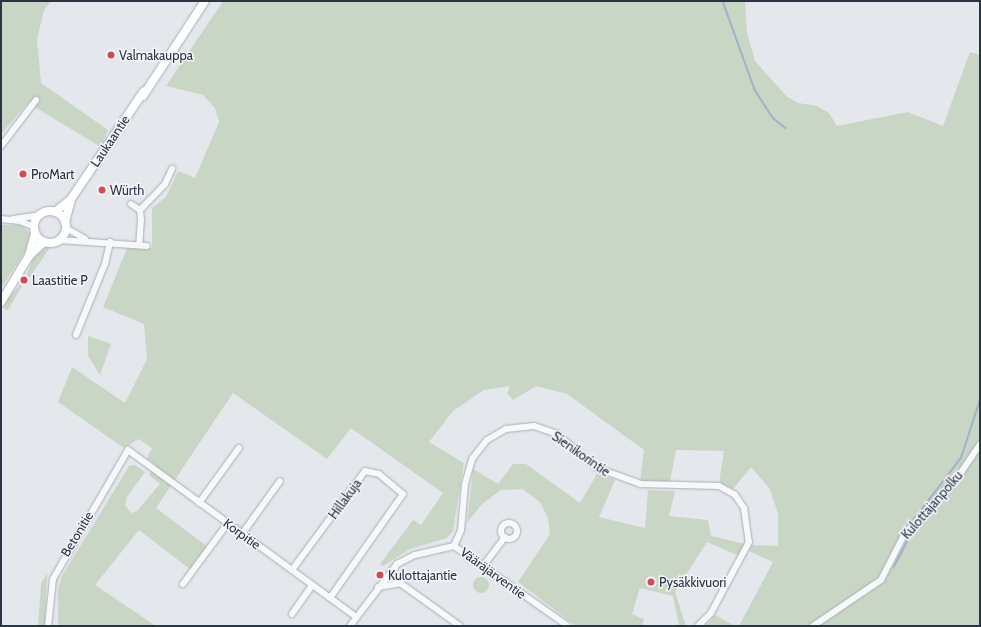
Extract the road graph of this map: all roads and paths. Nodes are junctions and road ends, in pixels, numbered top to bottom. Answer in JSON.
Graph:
{"nodes":[{"id":1,"x":205,"y":1,"type":"edge"},
{"id":2,"x":36,"y":100,"type":"dead end"},
{"id":3,"x":1,"y":146,"type":"edge"},
{"id":4,"x":172,"y":169,"type":"dead end"},
{"id":5,"x":71,"y":199,"type":"junction"},
{"id":6,"x":131,"y":204,"type":"dead end"},
{"id":7,"x":140,"y":210,"type":"junction"},
{"id":8,"x":55,"y":212,"type":"junction"},
{"id":9,"x":40,"y":215,"type":"junction"},
{"id":10,"x":1,"y":219,"type":"edge"},
{"id":11,"x":12,"y":219,"type":"junction"},
{"id":12,"x":65,"y":225,"type":"junction"},
{"id":13,"x":34,"y":230,"type":"junction"},
{"id":14,"x":85,"y":239,"type":"junction"},
{"id":15,"x":59,"y":240,"type":"junction"},
{"id":16,"x":44,"y":242,"type":"junction"},
{"id":17,"x":110,"y":242,"type":"junction"},
{"id":18,"x":139,"y":245,"type":"junction"},
{"id":19,"x":147,"y":246,"type":"dead end"},
{"id":20,"x":29,"y":256,"type":"junction"},
{"id":21,"x":1,"y":298,"type":"edge"},
{"id":22,"x":1,"y":302,"type":"edge"},
{"id":23,"x":76,"y":335,"type":"dead end"},
{"id":24,"x":980,"y":444,"type":"edge"},
{"id":25,"x":239,"y":448,"type":"dead end"},
{"id":26,"x":128,"y":450,"type":"joint"},
{"id":27,"x":280,"y":481,"type":"dead end"},
{"id":28,"x":199,"y":503,"type":"junction"},
{"id":29,"x":228,"y":523,"type":"junction"},
{"id":30,"x":242,"y":534,"type":"junction"},
{"id":31,"x":505,"y":537,"type":"dead end"},
{"id":32,"x":454,"y":546,"type":"junction"},
{"id":33,"x":484,"y":565,"type":"junction"},
{"id":34,"x":292,"y":570,"type":"junction"},
{"id":35,"x":183,"y":584,"type":"dead end"},
{"id":36,"x":312,"y":585,"type":"junction"},
{"id":37,"x":378,"y":587,"type":"junction"},
{"id":38,"x":330,"y":598,"type":"junction"},
{"id":39,"x":294,"y":612,"type":"dead end"},
{"id":40,"x":356,"y":617,"type":"junction"},
{"id":41,"x":48,"y":626,"type":"edge"},
{"id":42,"x":350,"y":626,"type":"edge"},
{"id":43,"x":460,"y":626,"type":"edge"},
{"id":44,"x":568,"y":626,"type":"edge"},
{"id":45,"x":698,"y":626,"type":"edge"},
{"id":46,"x":813,"y":626,"type":"edge"}],
"edges":[{"from":1,"to":5,"type":"main road","name":"Laukaantie"},
{"from":2,"to":3,"type":"street"},
{"from":4,"to":7,"type":"street"},
{"from":5,"to":8,"type":"main road","name":"Laukaantie"},
{"from":5,"to":12,"type":"main road","name":"Laukaantie"},
{"from":6,"to":7,"type":"street"},
{"from":7,"to":18,"type":"street"},
{"from":8,"to":9,"type":"main road"},
{"from":8,"to":12,"type":"main road"},
{"from":9,"to":11,"type":"street"},
{"from":9,"to":13,"type":"main road"},
{"from":10,"to":11,"type":"street"},
{"from":11,"to":13,"type":"street"},
{"from":12,"to":14,"type":"street"},
{"from":12,"to":15,"type":"main road"},
{"from":13,"to":16,"type":"main road"},
{"from":13,"to":20,"type":"main road"},
{"from":14,"to":15,"type":"street"},
{"from":14,"to":17,"type":"street"},
{"from":15,"to":16,"type":"main road"},
{"from":16,"to":20,"type":"main road"},
{"from":17,"to":18,"type":"street"},
{"from":17,"to":23,"type":"street"},
{"from":18,"to":19,"type":"street"},
{"from":20,"to":21,"type":"main road"},
{"from":21,"to":22,"type":"main road"},
{"from":24,"to":46,"type":"street","name":"Kulottajanpolku"},
{"from":25,"to":28,"type":"street"},
{"from":26,"to":28,"type":"street","name":"Korpitie"},
{"from":26,"to":41,"type":"street","name":"Betonitie"},
{"from":27,"to":30,"type":"street"},
{"from":28,"to":29,"type":"street","name":"Korpitie"},
{"from":29,"to":30,"type":"street","name":"Korpitie"},
{"from":29,"to":35,"type":"street"},
{"from":30,"to":34,"type":"street","name":"Korpitie"},
{"from":31,"to":33,"type":"street"},
{"from":32,"to":33,"type":"street","name":"Vääräjärventie"},
{"from":32,"to":37,"type":"street","name":"Vääräjärventie"},
{"from":32,"to":45,"type":"street","name":"Sienikorintie"},
{"from":33,"to":44,"type":"street","name":"Vääräjärventie"},
{"from":34,"to":36,"type":"street","name":"Korpitie"},
{"from":34,"to":38,"type":"street","name":"Hillakuja"},
{"from":36,"to":38,"type":"street","name":"Korpitie"},
{"from":36,"to":39,"type":"street"},
{"from":37,"to":40,"type":"street"},
{"from":37,"to":43,"type":"street"},
{"from":38,"to":40,"type":"street","name":"Korpitie"},
{"from":40,"to":42,"type":"street"}]}
